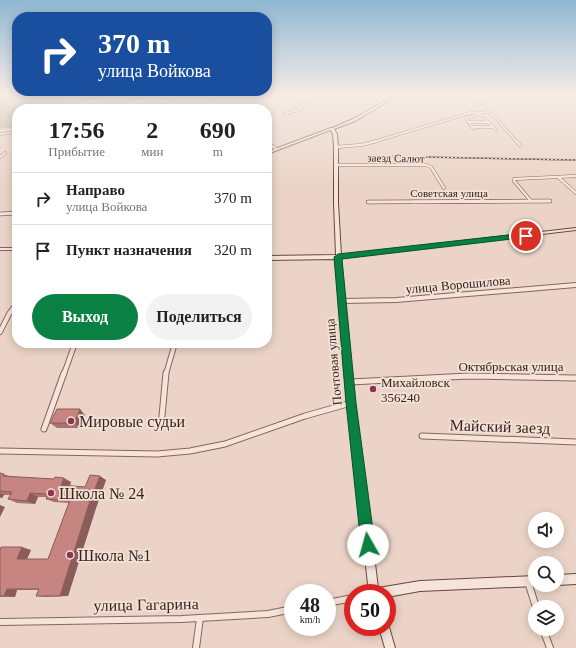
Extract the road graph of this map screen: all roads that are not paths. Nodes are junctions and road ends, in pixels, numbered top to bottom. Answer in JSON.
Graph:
{"nodes":[{"id":1,"x":346,"y":123,"type":"edge"},
{"id":2,"x":437,"y":123,"type":"edge"},
{"id":3,"x":469,"y":123,"type":"edge"},
{"id":4,"x":489,"y":123,"type":"edge"},
{"id":5,"x":500,"y":123,"type":"edge"},
{"id":6,"x":472,"y":127,"type":"junction"},
{"id":7,"x":492,"y":127,"type":"junction"},
{"id":8,"x":332,"y":129,"type":"junction"},
{"id":9,"x":474,"y":130,"type":"dead end"},
{"id":10,"x":496,"y":130,"type":"dead end"},
{"id":11,"x":324,"y":132,"type":"junction"},
{"id":12,"x":12,"y":133,"type":"edge"},
{"id":13,"x":0,"y":134,"type":"edge"},
{"id":14,"x":335,"y":134,"type":"junction"},
{"id":15,"x":520,"y":145,"type":"dead end"},
{"id":16,"x":272,"y":146,"type":"edge"},
{"id":17,"x":336,"y":147,"type":"junction"},
{"id":18,"x":276,"y":149,"type":"junction"},
{"id":19,"x":272,"y":151,"type":"edge"},
{"id":20,"x":5,"y":153,"type":"dead end"},
{"id":21,"x":0,"y":157,"type":"edge"},
{"id":22,"x":336,"y":165,"type":"junction"},
{"id":23,"x":576,"y":176,"type":"edge"},
{"id":24,"x":558,"y":177,"type":"junction"},
{"id":25,"x":444,"y":188,"type":"dead end"},
{"id":26,"x":572,"y":189,"type":"junction"},
{"id":27,"x":576,"y":189,"type":"edge"},
{"id":28,"x":576,"y":193,"type":"edge"},
{"id":29,"x":531,"y":201,"type":"junction"},
{"id":30,"x":550,"y":201,"type":"dead end"},
{"id":31,"x":368,"y":202,"type":"dead end"},
{"id":32,"x":12,"y":213,"type":"edge"},
{"id":33,"x":0,"y":214,"type":"edge"},
{"id":34,"x":576,"y":229,"type":"edge"},
{"id":35,"x":0,"y":249,"type":"edge"},
{"id":36,"x":12,"y":249,"type":"edge"},
{"id":37,"x":338,"y":257,"type":"junction"},
{"id":38,"x":272,"y":258,"type":"edge"},
{"id":39,"x":576,"y":285,"type":"edge"},
{"id":40,"x":342,"y":301,"type":"junction"},
{"id":41,"x":12,"y":310,"type":"edge"},
{"id":42,"x":0,"y":332,"type":"edge"},
{"id":43,"x":73,"y":348,"type":"edge"},
{"id":44,"x":173,"y":348,"type":"edge"},
{"id":45,"x":576,"y":378,"type":"edge"},
{"id":46,"x":350,"y":382,"type":"junction"},
{"id":47,"x":351,"y":403,"type":"junction"},
{"id":48,"x":162,"y":416,"type":"dead end"},
{"id":49,"x":44,"y":429,"type":"dead end"},
{"id":50,"x":422,"y":436,"type":"dead end"},
{"id":51,"x":576,"y":442,"type":"edge"},
{"id":52,"x":0,"y":451,"type":"edge"},
{"id":53,"x":576,"y":579,"type":"edge"},
{"id":54,"x":564,"y":580,"type":"edge"},
{"id":55,"x":528,"y":581,"type":"edge"},
{"id":56,"x":373,"y":584,"type":"edge"},
{"id":57,"x":396,"y":590,"type":"edge"},
{"id":58,"x":284,"y":611,"type":"edge"},
{"id":59,"x":200,"y":618,"type":"junction"},
{"id":60,"x":0,"y":622,"type":"edge"},
{"id":61,"x":387,"y":636,"type":"edge"},
{"id":62,"x":546,"y":636,"type":"edge"},
{"id":63,"x":196,"y":648,"type":"edge"},
{"id":64,"x":390,"y":648,"type":"edge"},
{"id":65,"x":550,"y":648,"type":"edge"}],
"edges":[{"from":1,"to":8,"type":"main road"},
{"from":2,"to":17,"type":"street"},
{"from":3,"to":6,"type":"street"},
{"from":4,"to":7,"type":"street"},
{"from":5,"to":15,"type":"street"},
{"from":6,"to":7,"type":"street"},
{"from":6,"to":9,"type":"street"},
{"from":7,"to":10,"type":"street"},
{"from":8,"to":11,"type":"street"},
{"from":8,"to":14,"type":"main road","name":"Почтовая улица"},
{"from":11,"to":14,"type":"street"},
{"from":11,"to":18,"type":"street"},
{"from":12,"to":13,"type":"street"},
{"from":14,"to":17,"type":"main road","name":"Почтовая улица"},
{"from":16,"to":18,"type":"street"},
{"from":17,"to":22,"type":"main road","name":"Почтовая улица"},
{"from":18,"to":19,"type":"street"},
{"from":20,"to":21,"type":"street"},
{"from":22,"to":25,"type":"street","name":"заезд Салют"},
{"from":22,"to":37,"type":"main road","name":"Почтовая улица"},
{"from":23,"to":24,"type":"street"},
{"from":24,"to":26,"type":"street"},
{"from":24,"to":29,"type":"street"},
{"from":26,"to":27,"type":"street"},
{"from":26,"to":28,"type":"street"},
{"from":29,"to":30,"type":"street","name":"Советская улица"},
{"from":29,"to":31,"type":"street","name":"Советская улица"},
{"from":32,"to":33,"type":"street"},
{"from":34,"to":37,"type":"main road"},
{"from":35,"to":36,"type":"street"},
{"from":37,"to":38,"type":"main road"},
{"from":37,"to":40,"type":"main road","name":"Почтовая улица"},
{"from":39,"to":40,"type":"street","name":"улица Ворошилова"},
{"from":40,"to":46,"type":"main road","name":"Почтовая улица"},
{"from":41,"to":42,"type":"street"},
{"from":43,"to":49,"type":"street"},
{"from":44,"to":48,"type":"street"},
{"from":45,"to":46,"type":"street","name":"Октябрьская улица"},
{"from":46,"to":47,"type":"main road","name":"Почтовая улица"},
{"from":47,"to":52,"type":"street"},
{"from":47,"to":56,"type":"main road","name":"Почтовая улица"},
{"from":50,"to":51,"type":"street","name":"Майский заезд"},
{"from":53,"to":54,"type":"main road"},
{"from":55,"to":57,"type":"main road"},
{"from":58,"to":59,"type":"street","name":"улица Гагарина"},
{"from":59,"to":60,"type":"street","name":"улица Гагарина"},
{"from":59,"to":63,"type":"street"},
{"from":61,"to":64,"type":"main road"},
{"from":62,"to":65,"type":"street"}]}
